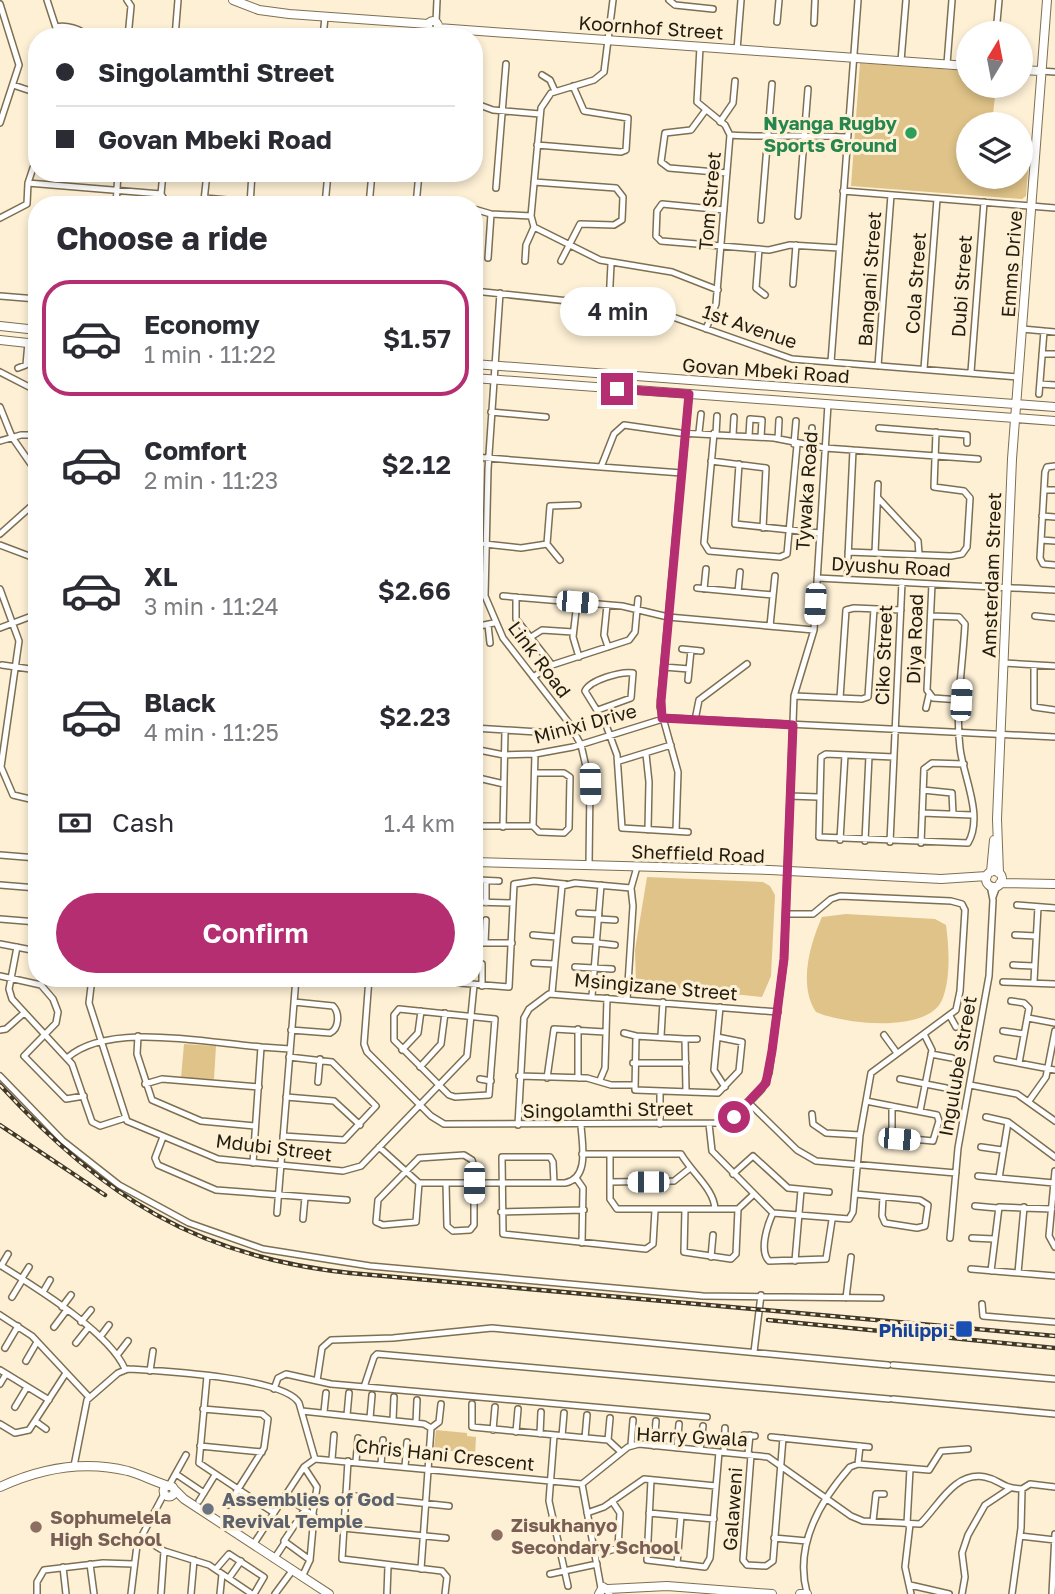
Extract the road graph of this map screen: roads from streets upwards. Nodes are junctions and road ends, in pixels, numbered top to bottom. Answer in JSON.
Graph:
{"nodes":[{"id":1,"x":47,"y":0,"type":"edge"},
{"id":2,"x":127,"y":0,"type":"edge"},
{"id":3,"x":178,"y":0,"type":"edge"},
{"id":4,"x":233,"y":0,"type":"edge"},
{"id":5,"x":437,"y":0,"type":"edge"},
{"id":6,"x":613,"y":0,"type":"edge"},
{"id":7,"x":669,"y":0,"type":"edge"},
{"id":8,"x":741,"y":0,"type":"edge"},
{"id":9,"x":779,"y":0,"type":"edge"},
{"id":10,"x":816,"y":0,"type":"edge"},
{"id":11,"x":858,"y":0,"type":"edge"},
{"id":12,"x":906,"y":0,"type":"edge"},
{"id":13,"x":952,"y":0,"type":"edge"},
{"id":14,"x":999,"y":0,"type":"edge"},
{"id":15,"x":0,"y":4,"type":"edge"},
{"id":16,"x":255,"y":4,"type":"edge"},
{"id":17,"x":1049,"y":6,"type":"edge"},
{"id":18,"x":713,"y":9,"type":"dead end"},
{"id":19,"x":778,"y":13,"type":"junction"},
{"id":20,"x":787,"y":14,"type":"dead end"},
{"id":21,"x":804,"y":15,"type":"dead end"},
{"id":22,"x":325,"y":17,"type":"junction"},
{"id":23,"x":997,"y":21,"type":"edge"},
{"id":24,"x":777,"y":22,"type":"dead end"},
{"id":25,"x":56,"y":27,"type":"joint"},
{"id":26,"x":433,"y":27,"type":"edge"},
{"id":27,"x":72,"y":28,"type":"edge"},
{"id":28,"x":129,"y":28,"type":"edge"},
{"id":29,"x":176,"y":28,"type":"edge"},
{"id":30,"x":324,"y":28,"type":"edge"},
{"id":31,"x":483,"y":31,"type":"edge"},
{"id":32,"x":608,"y":40,"type":"junction"},
{"id":33,"x":700,"y":47,"type":"junction"},
{"id":34,"x":737,"y":50,"type":"junction"},
{"id":35,"x":853,"y":58,"type":"junction"},
{"id":36,"x":901,"y":61,"type":"junction"},
{"id":37,"x":947,"y":64,"type":"junction"},
{"id":38,"x":956,"y":65,"type":"edge"},
{"id":39,"x":495,"y":69,"type":"dead end"},
{"id":40,"x":1033,"y":71,"type":"edge"},
{"id":41,"x":1041,"y":71,"type":"junction"},
{"id":42,"x":1055,"y":72,"type":"edge"},
{"id":43,"x":542,"y":75,"type":"dead end"},
{"id":44,"x":735,"y":81,"type":"dead end"},
{"id":45,"x":772,"y":84,"type":"dead end"},
{"id":46,"x":13,"y":85,"type":"junction"},
{"id":47,"x":573,"y":86,"type":"junction"},
{"id":48,"x":808,"y":89,"type":"dead end"},
{"id":49,"x":28,"y":90,"type":"edge"},
{"id":50,"x":555,"y":91,"type":"junction"},
{"id":51,"x":483,"y":106,"type":"edge"},
{"id":52,"x":502,"y":111,"type":"junction"},
{"id":53,"x":705,"y":111,"type":"junction"},
{"id":54,"x":540,"y":114,"type":"junction"},
{"id":55,"x":720,"y":122,"type":"junction"},
{"id":56,"x":0,"y":123,"type":"edge"},
{"id":57,"x":805,"y":134,"type":"junction"},
{"id":58,"x":730,"y":135,"type":"junction"},
{"id":59,"x":847,"y":137,"type":"junction"},
{"id":60,"x":768,"y":138,"type":"junction"},
{"id":61,"x":537,"y":145,"type":"junction"},
{"id":62,"x":488,"y":169,"type":"dead end"},
{"id":63,"x":497,"y":170,"type":"junction"},
{"id":64,"x":727,"y":173,"type":"junction"},
{"id":65,"x":118,"y":182,"type":"edge"},
{"id":66,"x":162,"y":182,"type":"edge"},
{"id":67,"x":534,"y":182,"type":"junction"},
{"id":68,"x":28,"y":183,"type":"joint"},
{"id":69,"x":496,"y":188,"type":"dead end"},
{"id":70,"x":117,"y":191,"type":"junction"},
{"id":71,"x":844,"y":191,"type":"junction"},
{"id":72,"x":161,"y":194,"type":"joint"},
{"id":73,"x":891,"y":195,"type":"junction"},
{"id":74,"x":117,"y":196,"type":"edge"},
{"id":75,"x":937,"y":199,"type":"junction"},
{"id":76,"x":984,"y":202,"type":"junction"},
{"id":77,"x":1031,"y":206,"type":"junction"},
{"id":78,"x":1055,"y":208,"type":"edge"},
{"id":79,"x":724,"y":209,"type":"junction"},
{"id":80,"x":483,"y":212,"type":"edge"},
{"id":81,"x":491,"y":214,"type":"junction"},
{"id":82,"x":531,"y":216,"type":"junction"},
{"id":83,"x":799,"y":216,"type":"dead end"},
{"id":84,"x":0,"y":218,"type":"edge"},
{"id":85,"x":761,"y":220,"type":"dead end"},
{"id":86,"x":534,"y":227,"type":"junction"},
{"id":87,"x":569,"y":245,"type":"junction"},
{"id":88,"x":796,"y":245,"type":"junction"},
{"id":89,"x":721,"y":246,"type":"junction"},
{"id":90,"x":839,"y":248,"type":"junction"},
{"id":91,"x":759,"y":249,"type":"junction"},
{"id":92,"x":483,"y":250,"type":"edge"},
{"id":93,"x":489,"y":251,"type":"junction"},
{"id":94,"x":534,"y":255,"type":"dead end"},
{"id":95,"x":488,"y":258,"type":"dead end"},
{"id":96,"x":561,"y":261,"type":"dead end"},
{"id":97,"x":611,"y":264,"type":"junction"},
{"id":98,"x":793,"y":284,"type":"dead end"},
{"id":99,"x":14,"y":287,"type":"dead end"},
{"id":100,"x":718,"y":290,"type":"junction"},
{"id":101,"x":483,"y":292,"type":"edge"},
{"id":102,"x":500,"y":293,"type":"junction"},
{"id":103,"x":765,"y":295,"type":"dead end"},
{"id":104,"x":0,"y":296,"type":"edge"},
{"id":105,"x":13,"y":297,"type":"junction"},
{"id":106,"x":28,"y":298,"type":"edge"},
{"id":107,"x":609,"y":304,"type":"junction"},
{"id":108,"x":0,"y":326,"type":"edge"},
{"id":109,"x":28,"y":329,"type":"edge"},
{"id":110,"x":706,"y":329,"type":"junction"},
{"id":111,"x":1022,"y":330,"type":"junction"},
{"id":112,"x":1044,"y":331,"type":"junction"},
{"id":113,"x":1055,"y":332,"type":"edge"},
{"id":114,"x":0,"y":340,"type":"edge"},
{"id":115,"x":28,"y":344,"type":"edge"},
{"id":116,"x":1042,"y":354,"type":"junction"},
{"id":117,"x":1055,"y":354,"type":"edge"},
{"id":118,"x":28,"y":358,"type":"edge"},
{"id":119,"x":831,"y":362,"type":"junction"},
{"id":120,"x":483,"y":364,"type":"edge"},
{"id":121,"x":494,"y":365,"type":"junction"},
{"id":122,"x":878,"y":366,"type":"junction"},
{"id":123,"x":18,"y":368,"type":"dead end"},
{"id":124,"x":924,"y":369,"type":"junction"},
{"id":125,"x":0,"y":372,"type":"edge"},
{"id":126,"x":971,"y":373,"type":"junction"},
{"id":127,"x":1019,"y":377,"type":"junction"},
{"id":128,"x":483,"y":378,"type":"edge"},
{"id":129,"x":493,"y":379,"type":"junction"},
{"id":130,"x":1040,"y":384,"type":"junction"},
{"id":131,"x":1055,"y":385,"type":"edge"},
{"id":132,"x":28,"y":386,"type":"edge"},
{"id":133,"x":689,"y":394,"type":"junction"},
{"id":134,"x":1039,"y":394,"type":"dead end"},
{"id":135,"x":828,"y":404,"type":"junction"},
{"id":136,"x":1017,"y":404,"type":"junction"},
{"id":137,"x":0,"y":407,"type":"edge"},
{"id":138,"x":1055,"y":407,"type":"edge"},
{"id":139,"x":491,"y":412,"type":"junction"},
{"id":140,"x":701,"y":414,"type":"dead end"},
{"id":141,"x":717,"y":416,"type":"dead end"},
{"id":142,"x":546,"y":417,"type":"dead end"},
{"id":143,"x":734,"y":417,"type":"dead end"},
{"id":144,"x":1015,"y":418,"type":"junction"},
{"id":145,"x":779,"y":420,"type":"dead end"},
{"id":146,"x":796,"y":421,"type":"dead end"},
{"id":147,"x":1055,"y":421,"type":"edge"},
{"id":148,"x":812,"y":428,"type":"dead end"},
{"id":149,"x":879,"y":428,"type":"dead end"},
{"id":150,"x":686,"y":431,"type":"junction"},
{"id":151,"x":699,"y":432,"type":"junction"},
{"id":152,"x":936,"y":432,"type":"junction"},
{"id":153,"x":715,"y":434,"type":"junction"},
{"id":154,"x":733,"y":435,"type":"junction"},
{"id":155,"x":28,"y":436,"type":"edge"},
{"id":156,"x":749,"y":436,"type":"junction"},
{"id":157,"x":12,"y":437,"type":"junction"},
{"id":158,"x":761,"y":437,"type":"junction"},
{"id":159,"x":778,"y":439,"type":"junction"},
{"id":160,"x":0,"y":441,"type":"edge"},
{"id":161,"x":967,"y":443,"type":"dead end"},
{"id":162,"x":795,"y":444,"type":"junction"},
{"id":163,"x":811,"y":447,"type":"junction"},
{"id":164,"x":825,"y":448,"type":"junction"},
{"id":165,"x":853,"y":450,"type":"junction"},
{"id":166,"x":935,"y":456,"type":"junction"},
{"id":167,"x":483,"y":458,"type":"edge"},
{"id":168,"x":489,"y":458,"type":"junction"},
{"id":169,"x":978,"y":459,"type":"dead end"},
{"id":170,"x":28,"y":460,"type":"edge"},
{"id":171,"x":711,"y":461,"type":"junction"},
{"id":172,"x":739,"y":464,"type":"junction"},
{"id":173,"x":1055,"y":466,"type":"edge"},
{"id":174,"x":601,"y":467,"type":"junction"},
{"id":175,"x":682,"y":473,"type":"junction"},
{"id":176,"x":878,"y":484,"type":"dead end"},
{"id":177,"x":1044,"y":490,"type":"junction"},
{"id":178,"x":1055,"y":490,"type":"edge"},
{"id":179,"x":878,"y":498,"type":"junction"},
{"id":180,"x":578,"y":505,"type":"dead end"},
{"id":181,"x":28,"y":509,"type":"edge"},
{"id":182,"x":1042,"y":516,"type":"junction"},
{"id":183,"x":1055,"y":517,"type":"edge"},
{"id":184,"x":763,"y":528,"type":"junction"},
{"id":185,"x":790,"y":531,"type":"junction"},
{"id":186,"x":819,"y":533,"type":"junction"},
{"id":187,"x":0,"y":534,"type":"edge"},
{"id":188,"x":1041,"y":540,"type":"junction"},
{"id":189,"x":1055,"y":541,"type":"edge"},
{"id":190,"x":485,"y":544,"type":"junction"},
{"id":191,"x":547,"y":544,"type":"junction"},
{"id":192,"x":0,"y":545,"type":"edge"},
{"id":193,"x":848,"y":552,"type":"junction"},
{"id":194,"x":875,"y":553,"type":"junction"},
{"id":195,"x":919,"y":554,"type":"junction"},
{"id":196,"x":28,"y":556,"type":"edge"},
{"id":197,"x":560,"y":560,"type":"dead end"},
{"id":198,"x":1055,"y":565,"type":"edge"},
{"id":199,"x":706,"y":569,"type":"dead end"},
{"id":200,"x":740,"y":572,"type":"dead end"},
{"id":201,"x":775,"y":576,"type":"dead end"},
{"id":202,"x":817,"y":578,"type":"junction"},
{"id":203,"x":847,"y":579,"type":"junction"},
{"id":204,"x":902,"y":582,"type":"junction"},
{"id":205,"x":932,"y":584,"type":"junction"},
{"id":206,"x":1006,"y":587,"type":"junction"},
{"id":207,"x":697,"y":588,"type":"dead end"},
{"id":208,"x":704,"y":589,"type":"junction"},
{"id":209,"x":1055,"y":590,"type":"edge"},
{"id":210,"x":1,"y":592,"type":"edge"},
{"id":211,"x":738,"y":592,"type":"junction"},
{"id":212,"x":773,"y":595,"type":"junction"},
{"id":213,"x":503,"y":596,"type":"dead end"},
{"id":214,"x":516,"y":597,"type":"junction"},
{"id":215,"x":638,"y":599,"type":"dead end"},
{"id":216,"x":577,"y":602,"type":"junction"},
{"id":217,"x":607,"y":605,"type":"junction"},
{"id":218,"x":874,"y":609,"type":"junction"},
{"id":219,"x":637,"y":610,"type":"junction"},
{"id":220,"x":901,"y":610,"type":"junction"},
{"id":221,"x":931,"y":616,"type":"junction"},
{"id":222,"x":1035,"y":616,"type":"dead end"},
{"id":223,"x":668,"y":617,"type":"junction"},
{"id":224,"x":28,"y":618,"type":"edge"},
{"id":225,"x":1052,"y":618,"type":"edge"},
{"id":226,"x":14,"y":624,"type":"junction"},
{"id":227,"x":491,"y":624,"type":"junction"},
{"id":228,"x":483,"y":625,"type":"edge"},
{"id":229,"x":1055,"y":625,"type":"edge"},
{"id":230,"x":770,"y":626,"type":"junction"},
{"id":231,"x":0,"y":628,"type":"edge"},
{"id":232,"x":814,"y":630,"type":"junction"},
{"id":233,"x":573,"y":632,"type":"junction"},
{"id":234,"x":531,"y":637,"type":"junction"},
{"id":235,"x":489,"y":643,"type":"dead end"},
{"id":236,"x":608,"y":647,"type":"junction"},
{"id":237,"x":682,"y":649,"type":"dead end"},
{"id":238,"x":691,"y":650,"type":"junction"},
{"id":239,"x":701,"y":651,"type":"dead end"},
{"id":240,"x":579,"y":657,"type":"junction"},
{"id":241,"x":1003,"y":663,"type":"junction"},
{"id":242,"x":747,"y":664,"type":"dead end"},
{"id":243,"x":2,"y":665,"type":"edge"},
{"id":244,"x":552,"y":665,"type":"junction"},
{"id":245,"x":1034,"y":665,"type":"junction"},
{"id":246,"x":1055,"y":666,"type":"edge"},
{"id":247,"x":16,"y":667,"type":"junction"},
{"id":248,"x":664,"y":667,"type":"junction"},
{"id":249,"x":28,"y":669,"type":"edge"},
{"id":250,"x":689,"y":669,"type":"junction"},
{"id":251,"x":533,"y":677,"type":"junction"},
{"id":252,"x":688,"y":680,"type":"dead end"},
{"id":253,"x":929,"y":695,"type":"junction"},
{"id":254,"x":794,"y":696,"type":"junction"},
{"id":255,"x":840,"y":698,"type":"junction"},
{"id":256,"x":961,"y":700,"type":"junction"},
{"id":257,"x":926,"y":708,"type":"dead end"},
{"id":258,"x":598,"y":710,"type":"junction"},
{"id":259,"x":1055,"y":710,"type":"edge"},
{"id":260,"x":662,"y":718,"type":"junction"},
{"id":261,"x":695,"y":720,"type":"junction"},
{"id":262,"x":793,"y":725,"type":"junction"},
{"id":263,"x":895,"y":729,"type":"junction"},
{"id":264,"x":483,"y":730,"type":"edge"},
{"id":265,"x":505,"y":731,"type":"junction"},
{"id":266,"x":960,"y":732,"type":"junction"},
{"id":267,"x":554,"y":733,"type":"dead end"},
{"id":268,"x":1001,"y":734,"type":"junction"},
{"id":269,"x":611,"y":735,"type":"junction"},
{"id":270,"x":1055,"y":737,"type":"edge"},
{"id":271,"x":581,"y":745,"type":"junction"},
{"id":272,"x":671,"y":745,"type":"junction"},
{"id":273,"x":483,"y":751,"type":"edge"},
{"id":274,"x":536,"y":754,"type":"junction"},
{"id":275,"x":646,"y":754,"type":"junction"},
{"id":276,"x":504,"y":755,"type":"junction"},
{"id":277,"x":845,"y":755,"type":"junction"},
{"id":278,"x":869,"y":756,"type":"junction"},
{"id":279,"x":894,"y":757,"type":"junction"},
{"id":280,"x":619,"y":761,"type":"junction"},
{"id":281,"x":964,"y":764,"type":"junction"},
{"id":282,"x":535,"y":773,"type":"junction"},
{"id":283,"x":483,"y":780,"type":"edge"},
{"id":284,"x":504,"y":784,"type":"junction"},
{"id":285,"x":923,"y":790,"type":"junction"},
{"id":286,"x":790,"y":796,"type":"junction"},
{"id":287,"x":818,"y":797,"type":"junction"},
{"id":288,"x":28,"y":799,"type":"edge"},
{"id":289,"x":922,"y":813,"type":"junction"},
{"id":290,"x":953,"y":814,"type":"junction"},
{"id":291,"x":972,"y":815,"type":"junction"},
{"id":292,"x":483,"y":826,"type":"edge"},
{"id":293,"x":533,"y":826,"type":"junction"},
{"id":294,"x":503,"y":827,"type":"junction"},
{"id":295,"x":648,"y":831,"type":"junction"},
{"id":296,"x":676,"y":831,"type":"junction"},
{"id":297,"x":688,"y":832,"type":"dead end"},
{"id":298,"x":840,"y":840,"type":"junction"},
{"id":299,"x":865,"y":841,"type":"junction"},
{"id":300,"x":890,"y":842,"type":"junction"},
{"id":301,"x":921,"y":843,"type":"junction"},
{"id":302,"x":0,"y":855,"type":"edge"},
{"id":303,"x":28,"y":857,"type":"edge"},
{"id":304,"x":483,"y":862,"type":"edge"},
{"id":305,"x":589,"y":865,"type":"junction"},
{"id":306,"x":637,"y":867,"type":"junction"},
{"id":307,"x":788,"y":871,"type":"junction"},
{"id":308,"x":994,"y":879,"type":"junction"},
{"id":309,"x":486,"y":880,"type":"joint"},
{"id":310,"x":499,"y":881,"type":"dead end"},
{"id":311,"x":565,"y":884,"type":"junction"},
{"id":312,"x":1055,"y":884,"type":"edge"},
{"id":313,"x":0,"y":885,"type":"edge"},
{"id":314,"x":601,"y":885,"type":"junction"},
{"id":315,"x":28,"y":887,"type":"edge"},
{"id":316,"x":631,"y":888,"type":"junction"},
{"id":317,"x":483,"y":903,"type":"edge"},
{"id":318,"x":486,"y":903,"type":"junction"},
{"id":319,"x":513,"y":903,"type":"junction"},
{"id":320,"x":1017,"y":905,"type":"dead end"},
{"id":321,"x":1038,"y":907,"type":"junction"},
{"id":322,"x":1055,"y":908,"type":"edge"},
{"id":323,"x":579,"y":913,"type":"dead end"},
{"id":324,"x":786,"y":914,"type":"junction"},
{"id":325,"x":599,"y":916,"type":"junction"},
{"id":326,"x":0,"y":919,"type":"edge"},
{"id":327,"x":486,"y":920,"type":"dead end"},
{"id":328,"x":615,"y":920,"type":"dead end"},
{"id":329,"x":28,"y":921,"type":"edge"},
{"id":330,"x":533,"y":935,"type":"dead end"},
{"id":331,"x":1015,"y":935,"type":"dead end"},
{"id":332,"x":1036,"y":936,"type":"junction"},
{"id":333,"x":556,"y":937,"type":"junction"},
{"id":334,"x":575,"y":940,"type":"dead end"},
{"id":335,"x":597,"y":942,"type":"junction"},
{"id":336,"x":485,"y":943,"type":"joint"},
{"id":337,"x":512,"y":943,"type":"junction"},
{"id":338,"x":0,"y":944,"type":"edge"},
{"id":339,"x":615,"y":945,"type":"dead end"},
{"id":340,"x":17,"y":947,"type":"junction"},
{"id":341,"x":28,"y":949,"type":"edge"},
{"id":342,"x":534,"y":963,"type":"dead end"},
{"id":343,"x":554,"y":964,"type":"junction"},
{"id":344,"x":1013,"y":965,"type":"dead end"},
{"id":345,"x":1034,"y":966,"type":"junction"},
{"id":346,"x":575,"y":967,"type":"dead end"},
{"id":347,"x":595,"y":968,"type":"junction"},
{"id":348,"x":612,"y":969,"type":"dead end"},
{"id":349,"x":0,"y":976,"type":"edge"},
{"id":350,"x":11,"y":978,"type":"junction"},
{"id":351,"x":28,"y":980,"type":"edge"},
{"id":352,"x":1034,"y":981,"type":"junction"},
{"id":353,"x":1003,"y":982,"type":"dead end"},
{"id":354,"x":1055,"y":984,"type":"edge"},
{"id":355,"x":483,"y":986,"type":"edge"},
{"id":356,"x":39,"y":987,"type":"edge"},
{"id":357,"x":91,"y":987,"type":"edge"},
{"id":358,"x":295,"y":987,"type":"edge"},
{"id":359,"x":368,"y":987,"type":"edge"},
{"id":360,"x":474,"y":987,"type":"edge"},
{"id":361,"x":552,"y":993,"type":"junction"},
{"id":362,"x":593,"y":996,"type":"junction"},
{"id":363,"x":607,"y":998,"type":"junction"},
{"id":364,"x":627,"y":999,"type":"junction"},
{"id":365,"x":1011,"y":1001,"type":"dead end"},
{"id":366,"x":294,"y":1002,"type":"junction"},
{"id":367,"x":663,"y":1002,"type":"junction"},
{"id":368,"x":720,"y":1007,"type":"junction"},
{"id":369,"x":421,"y":1011,"type":"junction"},
{"id":370,"x":24,"y":1013,"type":"junction"},
{"id":371,"x":445,"y":1013,"type":"junction"},
{"id":372,"x":778,"y":1013,"type":"junction"},
{"id":373,"x":471,"y":1015,"type":"junction"},
{"id":374,"x":950,"y":1016,"type":"junction"},
{"id":375,"x":1028,"y":1018,"type":"junction"},
{"id":376,"x":1055,"y":1023,"type":"edge"},
{"id":377,"x":956,"y":1027,"type":"dead end"},
{"id":378,"x":578,"y":1029,"type":"junction"},
{"id":379,"x":0,"y":1030,"type":"edge"},
{"id":380,"x":291,"y":1030,"type":"junction"},
{"id":381,"x":1003,"y":1031,"type":"dead end"},
{"id":382,"x":1055,"y":1031,"type":"edge"},
{"id":383,"x":604,"y":1032,"type":"junction"},
{"id":384,"x":624,"y":1032,"type":"dead end"},
{"id":385,"x":44,"y":1034,"type":"junction"},
{"id":386,"x":924,"y":1034,"type":"junction"},
{"id":387,"x":1024,"y":1034,"type":"junction"},
{"id":388,"x":884,"y":1035,"type":"dead end"},
{"id":389,"x":636,"y":1036,"type":"junction"},
{"id":390,"x":661,"y":1036,"type":"junction"},
{"id":391,"x":138,"y":1037,"type":"junction"},
{"id":392,"x":718,"y":1037,"type":"junction"},
{"id":393,"x":685,"y":1039,"type":"junction"},
{"id":394,"x":697,"y":1039,"type":"dead end"},
{"id":395,"x":101,"y":1041,"type":"junction"},
{"id":396,"x":261,"y":1047,"type":"junction"},
{"id":397,"x":290,"y":1049,"type":"junction"},
{"id":398,"x":402,"y":1050,"type":"junction"},
{"id":399,"x":897,"y":1053,"type":"junction"},
{"id":400,"x":931,"y":1055,"type":"junction"},
{"id":401,"x":289,"y":1057,"type":"junction"},
{"id":402,"x":67,"y":1058,"type":"junction"},
{"id":403,"x":952,"y":1058,"type":"dead end"},
{"id":404,"x":320,"y":1059,"type":"junction"},
{"id":405,"x":997,"y":1059,"type":"dead end"},
{"id":406,"x":634,"y":1063,"type":"junction"},
{"id":407,"x":686,"y":1063,"type":"junction"},
{"id":408,"x":1019,"y":1063,"type":"junction"},
{"id":409,"x":420,"y":1067,"type":"junction"},
{"id":410,"x":1048,"y":1069,"type":"junction"},
{"id":411,"x":1055,"y":1070,"type":"edge"},
{"id":412,"x":0,"y":1076,"type":"edge"},
{"id":413,"x":519,"y":1076,"type":"junction"},
{"id":414,"x":547,"y":1078,"type":"junction"},
{"id":415,"x":578,"y":1078,"type":"junction"},
{"id":416,"x":480,"y":1079,"type":"dead end"},
{"id":417,"x":900,"y":1079,"type":"dead end"},
{"id":418,"x":600,"y":1080,"type":"junction"},
{"id":419,"x":491,"y":1081,"type":"junction"},
{"id":420,"x":318,"y":1082,"type":"dead end"},
{"id":421,"x":145,"y":1084,"type":"junction"},
{"id":422,"x":925,"y":1084,"type":"junction"},
{"id":423,"x":438,"y":1085,"type":"junction"},
{"id":424,"x":970,"y":1085,"type":"junction"},
{"id":425,"x":259,"y":1087,"type":"junction"},
{"id":426,"x":725,"y":1087,"type":"junction"},
{"id":427,"x":635,"y":1088,"type":"junction"},
{"id":428,"x":946,"y":1088,"type":"dead end"},
{"id":429,"x":660,"y":1091,"type":"junction"},
{"id":430,"x":686,"y":1091,"type":"junction"},
{"id":431,"x":84,"y":1096,"type":"junction"},
{"id":432,"x":286,"y":1097,"type":"junction"},
{"id":433,"x":866,"y":1101,"type":"junction"},
{"id":434,"x":1029,"y":1101,"type":"junction"},
{"id":435,"x":749,"y":1103,"type":"junction"},
{"id":436,"x":419,"y":1105,"type":"junction"},
{"id":437,"x":892,"y":1106,"type":"junction"},
{"id":438,"x":920,"y":1111,"type":"junction"},
{"id":439,"x":812,"y":1114,"type":"dead end"},
{"id":440,"x":986,"y":1116,"type":"dead end"},
{"id":441,"x":125,"y":1118,"type":"junction"},
{"id":442,"x":1055,"y":1121,"type":"edge"},
{"id":443,"x":1008,"y":1122,"type":"junction"},
{"id":444,"x":660,"y":1124,"type":"junction"},
{"id":445,"x":709,"y":1124,"type":"junction"},
{"id":446,"x":360,"y":1125,"type":"junction"},
{"id":447,"x":518,"y":1125,"type":"junction"},
{"id":448,"x":582,"y":1125,"type":"junction"},
{"id":449,"x":255,"y":1126,"type":"junction"},
{"id":450,"x":860,"y":1135,"type":"junction"},
{"id":451,"x":283,"y":1136,"type":"junction"},
{"id":452,"x":163,"y":1137,"type":"junction"},
{"id":453,"x":379,"y":1147,"type":"junction"},
{"id":454,"x":981,"y":1147,"type":"dead end"},
{"id":455,"x":1002,"y":1150,"type":"junction"},
{"id":456,"x":582,"y":1154,"type":"junction"},
{"id":457,"x":610,"y":1154,"type":"junction"},
{"id":458,"x":1055,"y":1157,"type":"edge"},
{"id":459,"x":253,"y":1163,"type":"junction"},
{"id":460,"x":858,"y":1165,"type":"junction"},
{"id":461,"x":280,"y":1166,"type":"junction"},
{"id":462,"x":689,"y":1169,"type":"junction"},
{"id":463,"x":1055,"y":1171,"type":"edge"},
{"id":464,"x":405,"y":1172,"type":"junction"},
{"id":465,"x":956,"y":1173,"type":"junction"},
{"id":466,"x":733,"y":1174,"type":"junction"},
{"id":467,"x":978,"y":1176,"type":"dead end"},
{"id":468,"x":576,"y":1178,"type":"junction"},
{"id":469,"x":999,"y":1178,"type":"junction"},
{"id":470,"x":554,"y":1182,"type":"junction"},
{"id":471,"x":610,"y":1182,"type":"junction"},
{"id":472,"x":419,"y":1183,"type":"junction"},
{"id":473,"x":474,"y":1183,"type":"junction"},
{"id":474,"x":501,"y":1183,"type":"junction"},
{"id":475,"x":1054,"y":1183,"type":"edge"},
{"id":476,"x":446,"y":1184,"type":"junction"},
{"id":477,"x":801,"y":1190,"type":"junction"},
{"id":478,"x":829,"y":1192,"type":"dead end"},
{"id":479,"x":754,"y":1194,"type":"junction"},
{"id":480,"x":855,"y":1194,"type":"junction"},
{"id":481,"x":278,"y":1195,"type":"junction"},
{"id":482,"x":305,"y":1197,"type":"junction"},
{"id":483,"x":883,"y":1197,"type":"junction"},
{"id":484,"x":347,"y":1200,"type":"dead end"},
{"id":485,"x":975,"y":1206,"type":"dead end"},
{"id":486,"x":1024,"y":1207,"type":"junction"},
{"id":487,"x":997,"y":1208,"type":"junction"},
{"id":488,"x":685,"y":1209,"type":"junction"},
{"id":489,"x":715,"y":1209,"type":"junction"},
{"id":490,"x":738,"y":1209,"type":"junction"},
{"id":491,"x":1052,"y":1209,"type":"junction"},
{"id":492,"x":584,"y":1210,"type":"junction"},
{"id":493,"x":655,"y":1210,"type":"junction"},
{"id":494,"x":501,"y":1212,"type":"junction"},
{"id":495,"x":277,"y":1213,"type":"dead end"},
{"id":496,"x":772,"y":1213,"type":"junction"},
{"id":497,"x":799,"y":1217,"type":"junction"},
{"id":498,"x":303,"y":1220,"type":"dead end"},
{"id":499,"x":832,"y":1220,"type":"junction"},
{"id":500,"x":713,"y":1235,"type":"dead end"},
{"id":501,"x":950,"y":1238,"type":"dead end"},
{"id":502,"x":972,"y":1238,"type":"dead end"},
{"id":503,"x":994,"y":1239,"type":"junction"},
{"id":504,"x":582,"y":1243,"type":"junction"},
{"id":505,"x":1055,"y":1247,"type":"edge"},
{"id":506,"x":8,"y":1254,"type":"dead end"},
{"id":507,"x":851,"y":1257,"type":"dead end"},
{"id":508,"x":711,"y":1258,"type":"junction"},
{"id":509,"x":795,"y":1261,"type":"junction"},
{"id":510,"x":0,"y":1266,"type":"edge"},
{"id":511,"x":29,"y":1267,"type":"dead end"},
{"id":512,"x":971,"y":1269,"type":"dead end"},
{"id":513,"x":991,"y":1271,"type":"junction"},
{"id":514,"x":1018,"y":1273,"type":"junction"},
{"id":515,"x":1055,"y":1276,"type":"edge"},
{"id":516,"x":22,"y":1279,"type":"junction"},
{"id":517,"x":50,"y":1280,"type":"dead end"},
{"id":518,"x":43,"y":1292,"type":"junction"},
{"id":519,"x":71,"y":1295,"type":"dead end"},
{"id":520,"x":761,"y":1295,"type":"junction"},
{"id":521,"x":12,"y":1297,"type":"dead end"},
{"id":522,"x":846,"y":1297,"type":"junction"},
{"id":523,"x":881,"y":1298,"type":"dead end"},
{"id":524,"x":982,"y":1304,"type":"dead end"},
{"id":525,"x":64,"y":1309,"type":"junction"},
{"id":526,"x":91,"y":1310,"type":"dead end"},
{"id":527,"x":0,"y":1315,"type":"edge"},
{"id":528,"x":1055,"y":1321,"type":"edge"},
{"id":529,"x":81,"y":1322,"type":"junction"},
{"id":530,"x":109,"y":1325,"type":"dead end"},
{"id":531,"x":18,"y":1326,"type":"junction"},
{"id":532,"x":54,"y":1327,"type":"dead end"},
{"id":533,"x":88,"y":1328,"type":"junction"},
{"id":534,"x":100,"y":1338,"type":"junction"},
{"id":535,"x":128,"y":1341,"type":"dead end"},
{"id":536,"x":37,"y":1342,"type":"junction"},
{"id":537,"x":76,"y":1343,"type":"dead end"},
{"id":538,"x":5,"y":1348,"type":"dead end"},
{"id":539,"x":153,"y":1352,"type":"dead end"},
{"id":540,"x":754,"y":1352,"type":"junction"},
{"id":541,"x":118,"y":1354,"type":"junction"},
{"id":542,"x":26,"y":1361,"type":"dead end"},
{"id":543,"x":125,"y":1369,"type":"junction"},
{"id":544,"x":0,"y":1370,"type":"edge"},
{"id":545,"x":150,"y":1371,"type":"junction"},
{"id":546,"x":66,"y":1373,"type":"junction"},
{"id":547,"x":6,"y":1374,"type":"junction"},
{"id":548,"x":207,"y":1376,"type":"junction"},
{"id":549,"x":1055,"y":1379,"type":"edge"},
{"id":550,"x":317,"y":1381,"type":"junction"},
{"id":551,"x":0,"y":1384,"type":"edge"},
{"id":552,"x":27,"y":1387,"type":"junction"},
{"id":553,"x":364,"y":1387,"type":"junction"},
{"id":554,"x":274,"y":1389,"type":"junction"},
{"id":555,"x":326,"y":1393,"type":"dead end"},
{"id":556,"x":349,"y":1393,"type":"dead end"},
{"id":557,"x":372,"y":1395,"type":"dead end"},
{"id":558,"x":89,"y":1397,"type":"junction"},
{"id":559,"x":394,"y":1397,"type":"dead end"},
{"id":560,"x":49,"y":1400,"type":"junction"},
{"id":561,"x":418,"y":1400,"type":"dead end"},
{"id":562,"x":472,"y":1404,"type":"dead end"},
{"id":563,"x":441,"y":1405,"type":"dead end"},
{"id":564,"x":15,"y":1407,"type":"dead end"},
{"id":565,"x":495,"y":1407,"type":"dead end"},
{"id":566,"x":203,"y":1409,"type":"junction"},
{"id":567,"x":518,"y":1409,"type":"dead end"},
{"id":568,"x":302,"y":1411,"type":"junction"},
{"id":569,"x":324,"y":1412,"type":"junction"},
{"id":570,"x":541,"y":1412,"type":"dead end"},
{"id":571,"x":564,"y":1413,"type":"dead end"},
{"id":572,"x":1055,"y":1414,"type":"edge"},
{"id":573,"x":347,"y":1415,"type":"junction"},
{"id":574,"x":587,"y":1415,"type":"dead end"},
{"id":575,"x":707,"y":1417,"type":"dead end"},
{"id":576,"x":370,"y":1418,"type":"junction"},
{"id":577,"x":610,"y":1418,"type":"dead end"},
{"id":578,"x":393,"y":1420,"type":"junction"},
{"id":579,"x":633,"y":1420,"type":"dead end"},
{"id":580,"x":35,"y":1421,"type":"junction"},
{"id":581,"x":656,"y":1422,"type":"dead end"},
{"id":582,"x":416,"y":1423,"type":"junction"},
{"id":583,"x":679,"y":1424,"type":"dead end"},
{"id":584,"x":0,"y":1425,"type":"edge"},
{"id":585,"x":702,"y":1426,"type":"dead end"},
{"id":586,"x":431,"y":1427,"type":"junction"},
{"id":587,"x":725,"y":1428,"type":"dead end"},
{"id":588,"x":46,"y":1429,"type":"dead end"},
{"id":589,"x":493,"y":1430,"type":"junction"},
{"id":590,"x":516,"y":1432,"type":"junction"},
{"id":591,"x":540,"y":1434,"type":"junction"},
{"id":592,"x":750,"y":1435,"type":"dead end"},
{"id":593,"x":334,"y":1436,"type":"dead end"},
{"id":594,"x":554,"y":1436,"type":"junction"},
{"id":595,"x":562,"y":1436,"type":"junction"},
{"id":596,"x":771,"y":1437,"type":"dead end"},
{"id":597,"x":358,"y":1438,"type":"dead end"},
{"id":598,"x":585,"y":1438,"type":"junction"},
{"id":599,"x":783,"y":1438,"type":"junction"},
{"id":600,"x":383,"y":1440,"type":"dead end"},
{"id":601,"x":608,"y":1440,"type":"junction"},
{"id":602,"x":407,"y":1442,"type":"dead end"},
{"id":603,"x":631,"y":1445,"type":"junction"},
{"id":604,"x":200,"y":1446,"type":"junction"},
{"id":605,"x":654,"y":1446,"type":"junction"},
{"id":606,"x":860,"y":1446,"type":"junction"},
{"id":607,"x":869,"y":1447,"type":"dead end"},
{"id":608,"x":677,"y":1448,"type":"junction"},
{"id":609,"x":701,"y":1450,"type":"junction"},
{"id":610,"x":968,"y":1450,"type":"dead end"},
{"id":611,"x":262,"y":1452,"type":"junction"},
{"id":612,"x":621,"y":1452,"type":"junction"},
{"id":613,"x":721,"y":1452,"type":"junction"},
{"id":614,"x":750,"y":1454,"type":"junction"},
{"id":615,"x":199,"y":1456,"type":"junction"},
{"id":616,"x":315,"y":1459,"type":"junction"},
{"id":617,"x":332,"y":1459,"type":"junction"},
{"id":618,"x":348,"y":1461,"type":"junction"},
{"id":619,"x":356,"y":1461,"type":"junction"},
{"id":620,"x":381,"y":1464,"type":"junction"},
{"id":621,"x":858,"y":1464,"type":"junction"},
{"id":622,"x":780,"y":1465,"type":"junction"},
{"id":623,"x":74,"y":1466,"type":"junction"},
{"id":624,"x":304,"y":1467,"type":"junction"},
{"id":625,"x":405,"y":1467,"type":"junction"},
{"id":626,"x":429,"y":1469,"type":"junction"},
{"id":627,"x":911,"y":1469,"type":"junction"},
{"id":628,"x":176,"y":1474,"type":"junction"},
{"id":629,"x":215,"y":1475,"type":"junction"},
{"id":630,"x":651,"y":1480,"type":"junction"},
{"id":631,"x":550,"y":1481,"type":"junction"},
{"id":632,"x":189,"y":1483,"type":"junction"},
{"id":633,"x":582,"y":1484,"type":"junction"},
{"id":634,"x":716,"y":1486,"type":"junction"},
{"id":635,"x":0,"y":1487,"type":"edge"},
{"id":636,"x":1055,"y":1487,"type":"edge"},
{"id":637,"x":238,"y":1489,"type":"junction"},
{"id":638,"x":1009,"y":1489,"type":"junction"},
{"id":639,"x":1022,"y":1489,"type":"junction"},
{"id":640,"x":172,"y":1492,"type":"junction"},
{"id":641,"x":204,"y":1493,"type":"junction"},
{"id":642,"x":884,"y":1494,"type":"dead end"},
{"id":643,"x":345,"y":1495,"type":"junction"},
{"id":644,"x":285,"y":1496,"type":"junction"},
{"id":645,"x":827,"y":1498,"type":"junction"},
{"id":646,"x":199,"y":1501,"type":"dead end"},
{"id":647,"x":612,"y":1501,"type":"junction"},
{"id":648,"x":426,"y":1504,"type":"junction"},
{"id":649,"x":228,"y":1505,"type":"dead end"},
{"id":650,"x":449,"y":1506,"type":"dead end"},
{"id":651,"x":306,"y":1508,"type":"junction"},
{"id":652,"x":274,"y":1513,"type":"junction"},
{"id":653,"x":313,"y":1513,"type":"junction"},
{"id":654,"x":587,"y":1513,"type":"junction"},
{"id":655,"x":649,"y":1513,"type":"junction"},
{"id":656,"x":681,"y":1516,"type":"junction"},
{"id":657,"x":714,"y":1519,"type":"junction"},
{"id":658,"x":873,"y":1521,"type":"junction"},
{"id":659,"x":909,"y":1524,"type":"junction"},
{"id":660,"x":343,"y":1528,"type":"junction"},
{"id":661,"x":424,"y":1536,"type":"junction"},
{"id":662,"x":1020,"y":1536,"type":"junction"},
{"id":663,"x":141,"y":1537,"type":"junction"},
{"id":664,"x":446,"y":1538,"type":"dead end"},
{"id":665,"x":774,"y":1538,"type":"junction"},
{"id":666,"x":1055,"y":1538,"type":"edge"},
{"id":667,"x":807,"y":1541,"type":"junction"},
{"id":668,"x":285,"y":1544,"type":"junction"},
{"id":669,"x":253,"y":1545,"type":"junction"},
{"id":670,"x":164,"y":1551,"type":"junction"},
{"id":671,"x":595,"y":1555,"type":"junction"},
{"id":672,"x":274,"y":1559,"type":"junction"},
{"id":673,"x":194,"y":1560,"type":"junction"},
{"id":674,"x":310,"y":1560,"type":"junction"},
{"id":675,"x":241,"y":1561,"type":"junction"},
{"id":676,"x":90,"y":1564,"type":"junction"},
{"id":677,"x":133,"y":1564,"type":"junction"},
{"id":678,"x":597,"y":1564,"type":"junction"},
{"id":679,"x":677,"y":1564,"type":"junction"},
{"id":680,"x":388,"y":1566,"type":"junction"},
{"id":681,"x":63,"y":1567,"type":"junction"},
{"id":682,"x":216,"y":1569,"type":"junction"},
{"id":683,"x":421,"y":1569,"type":"junction"},
{"id":684,"x":292,"y":1571,"type":"junction"},
{"id":685,"x":565,"y":1571,"type":"junction"},
{"id":686,"x":222,"y":1574,"type":"junction"},
{"id":687,"x":550,"y":1574,"type":"dead end"},
{"id":688,"x":302,"y":1577,"type":"junction"},
{"id":689,"x":229,"y":1578,"type":"junction"},
{"id":690,"x":910,"y":1585,"type":"junction"},
{"id":691,"x":568,"y":1586,"type":"dead end"},
{"id":692,"x":604,"y":1589,"type":"edge"},
{"id":693,"x":656,"y":1590,"type":"edge"},
{"id":694,"x":708,"y":1591,"type":"edge"},
{"id":695,"x":37,"y":1594,"type":"edge"},
{"id":696,"x":66,"y":1594,"type":"edge"},
{"id":697,"x":93,"y":1594,"type":"edge"},
{"id":698,"x":131,"y":1594,"type":"edge"},
{"id":699,"x":161,"y":1594,"type":"edge"},
{"id":700,"x":191,"y":1594,"type":"edge"},
{"id":701,"x":220,"y":1594,"type":"edge"},
{"id":702,"x":253,"y":1594,"type":"edge"},
{"id":703,"x":275,"y":1594,"type":"edge"},
{"id":704,"x":329,"y":1594,"type":"edge"},
{"id":705,"x":387,"y":1594,"type":"edge"},
{"id":706,"x":445,"y":1594,"type":"edge"},
{"id":707,"x":587,"y":1594,"type":"edge"},
{"id":708,"x":772,"y":1594,"type":"edge"},
{"id":709,"x":802,"y":1594,"type":"edge"},
{"id":710,"x":911,"y":1594,"type":"edge"},
{"id":711,"x":949,"y":1594,"type":"edge"},
{"id":712,"x":962,"y":1594,"type":"edge"},
{"id":713,"x":1012,"y":1594,"type":"edge"},
{"id":714,"x":1052,"y":1594,"type":"edge"}],
"edges":[{"from":1,"to":25,"type":"street"},
{"from":2,"to":28,"type":"street"},
{"from":3,"to":29,"type":"street"},
{"from":4,"to":16,"type":"street","name":"Koornhof Street"},
{"from":5,"to":26,"type":"street"},
{"from":6,"to":32,"type":"street"},
{"from":7,"to":18,"type":"street"},
{"from":8,"to":34,"type":"street"},
{"from":9,"to":19,"type":"street"},
{"from":10,"to":21,"type":"street"},
{"from":11,"to":35,"type":"street"},
{"from":12,"to":36,"type":"street"},
{"from":13,"to":37,"type":"street"},
{"from":14,"to":23,"type":"street"},
{"from":15,"to":46,"type":"street"},
{"from":16,"to":22,"type":"street","name":"Koornhof Street"},
{"from":17,"to":41,"type":"street","name":"Emms Drive"},
{"from":19,"to":20,"type":"street"},
{"from":19,"to":24,"type":"street"},
{"from":22,"to":26,"type":"street","name":"Koornhof Street"},
{"from":22,"to":30,"type":"street"},
{"from":25,"to":27,"type":"street"},
{"from":31,"to":32,"type":"street","name":"Koornhof Street"},
{"from":32,"to":33,"type":"street","name":"Koornhof Street"},
{"from":32,"to":47,"type":"street"},
{"from":33,"to":34,"type":"street","name":"Koornhof Street"},
{"from":33,"to":53,"type":"street"},
{"from":34,"to":35,"type":"street","name":"Koornhof Street"},
{"from":35,"to":36,"type":"street","name":"Koornhof Street"},
{"from":35,"to":59,"type":"street"},
{"from":36,"to":37,"type":"street","name":"Koornhof Street"},
{"from":37,"to":38,"type":"street","name":"Koornhof Street"},
{"from":39,"to":52,"type":"street"},
{"from":40,"to":41,"type":"street"},
{"from":41,"to":42,"type":"street"},
{"from":41,"to":77,"type":"street","name":"Emms Drive"},
{"from":43,"to":50,"type":"street"},
{"from":44,"to":55,"type":"street"},
{"from":45,"to":60,"type":"street"},
{"from":46,"to":49,"type":"street"},
{"from":46,"to":56,"type":"street"},
{"from":47,"to":50,"type":"street"},
{"from":47,"to":61,"type":"street"},
{"from":48,"to":57,"type":"street"},
{"from":50,"to":54,"type":"street"},
{"from":51,"to":52,"type":"street"},
{"from":52,"to":54,"type":"street"},
{"from":52,"to":63,"type":"street"},
{"from":53,"to":55,"type":"street","name":"Tom Street"},
{"from":53,"to":64,"type":"street"},
{"from":54,"to":61,"type":"street"},
{"from":55,"to":58,"type":"street","name":"Tom Street"},
{"from":57,"to":59,"type":"street"},
{"from":57,"to":60,"type":"street"},
{"from":57,"to":83,"type":"street"},
{"from":58,"to":60,"type":"street"},
{"from":58,"to":64,"type":"street","name":"Tom Street"},
{"from":59,"to":71,"type":"street"},
{"from":60,"to":85,"type":"street"},
{"from":61,"to":67,"type":"street"},
{"from":62,"to":63,"type":"street"},
{"from":63,"to":69,"type":"street"},
{"from":64,"to":79,"type":"street","name":"Tom Street"},
{"from":65,"to":70,"type":"street"},
{"from":66,"to":72,"type":"street"},
{"from":67,"to":82,"type":"street"},
{"from":67,"to":87,"type":"street"},
{"from":68,"to":70,"type":"street"},
{"from":68,"to":84,"type":"street"},
{"from":70,"to":72,"type":"street"},
{"from":70,"to":74,"type":"street"},
{"from":71,"to":73,"type":"street"},
{"from":71,"to":90,"type":"street"},
{"from":73,"to":75,"type":"street"},
{"from":73,"to":122,"type":"street","name":"Bangani Street"},
{"from":75,"to":76,"type":"street"},
{"from":75,"to":124,"type":"street","name":"Cola Street"},
{"from":76,"to":77,"type":"street"},
{"from":76,"to":126,"type":"street","name":"Dubi Street"},
{"from":77,"to":78,"type":"street"},
{"from":77,"to":111,"type":"street","name":"Emms Drive"},
{"from":79,"to":89,"type":"street","name":"Tom Street"},
{"from":79,"to":89,"type":"street"},
{"from":80,"to":81,"type":"street"},
{"from":81,"to":82,"type":"street"},
{"from":81,"to":93,"type":"street"},
{"from":82,"to":86,"type":"street"},
{"from":86,"to":87,"type":"street"},
{"from":86,"to":94,"type":"street"},
{"from":87,"to":96,"type":"street"},
{"from":87,"to":97,"type":"street"},
{"from":88,"to":90,"type":"street"},
{"from":88,"to":91,"type":"street"},
{"from":88,"to":98,"type":"street"},
{"from":89,"to":91,"type":"street"},
{"from":89,"to":100,"type":"street","name":"Tom Street"},
{"from":90,"to":119,"type":"street"},
{"from":91,"to":103,"type":"street"},
{"from":92,"to":93,"type":"street"},
{"from":93,"to":95,"type":"street"},
{"from":97,"to":100,"type":"street"},
{"from":97,"to":107,"type":"street"},
{"from":99,"to":105,"type":"street"},
{"from":100,"to":110,"type":"street","name":"Tom Street"},
{"from":101,"to":102,"type":"street","name":"1st Avenue"},
{"from":102,"to":107,"type":"street","name":"1st Avenue"},
{"from":102,"to":121,"type":"street","name":"Link Road"},
{"from":104,"to":105,"type":"street"},
{"from":105,"to":106,"type":"street"},
{"from":107,"to":110,"type":"street","name":"1st Avenue"},
{"from":108,"to":109,"type":"street"},
{"from":110,"to":119,"type":"street","name":"1st Avenue"},
{"from":111,"to":112,"type":"street"},
{"from":111,"to":127,"type":"street","name":"Emms Drive"},
{"from":112,"to":113,"type":"street"},
{"from":112,"to":116,"type":"street"},
{"from":114,"to":115,"type":"street"},
{"from":116,"to":117,"type":"street"},
{"from":116,"to":130,"type":"street"},
{"from":118,"to":123,"type":"street"},
{"from":119,"to":122,"type":"street","name":"1st Avenue"},
{"from":120,"to":121,"type":"street","name":"Govan Mbeki Road"},
{"from":121,"to":129,"type":"street","name":"Link Road"},
{"from":121,"to":136,"type":"street","name":"Govan Mbeki Road"},
{"from":122,"to":124,"type":"street","name":"1st Avenue"},
{"from":124,"to":126,"type":"street","name":"1st Avenue"},
{"from":125,"to":132,"type":"street"},
{"from":126,"to":127,"type":"street","name":"1st Avenue"},
{"from":127,"to":136,"type":"street","name":"Emms Drive"},
{"from":128,"to":129,"type":"street","name":"Govan Mbeki Road"},
{"from":129,"to":133,"type":"street","name":"Govan Mbeki Road"},
{"from":129,"to":139,"type":"street","name":"Link Road"},
{"from":130,"to":131,"type":"street"},
{"from":130,"to":134,"type":"street"},
{"from":133,"to":135,"type":"street","name":"Govan Mbeki Road"},
{"from":133,"to":150,"type":"street"},
{"from":135,"to":144,"type":"street","name":"Govan Mbeki Road"},
{"from":135,"to":164,"type":"street","name":"Tywaka Road"},
{"from":136,"to":138,"type":"street","name":"Govan Mbeki Road"},
{"from":136,"to":144,"type":"street","name":"Amsterdam Street"},
{"from":137,"to":157,"type":"street"},
{"from":139,"to":142,"type":"street"},
{"from":139,"to":168,"type":"street","name":"Link Road"},
{"from":140,"to":151,"type":"street"},
{"from":141,"to":153,"type":"street"},
{"from":143,"to":154,"type":"street"},
{"from":144,"to":147,"type":"street","name":"Govan Mbeki Road"},
{"from":144,"to":206,"type":"street","name":"Amsterdam Street"},
{"from":145,"to":159,"type":"street"},
{"from":146,"to":162,"type":"street"},
{"from":148,"to":163,"type":"street"},
{"from":149,"to":152,"type":"street"},
{"from":150,"to":151,"type":"street"},
{"from":150,"to":174,"type":"street"},
{"from":150,"to":175,"type":"street"},
{"from":151,"to":153,"type":"street"},
{"from":152,"to":161,"type":"street"},
{"from":152,"to":166,"type":"street"},
{"from":153,"to":154,"type":"street"},
{"from":153,"to":171,"type":"street"},
{"from":154,"to":156,"type":"street"},
{"from":155,"to":157,"type":"street"},
{"from":156,"to":158,"type":"street"},
{"from":156,"to":158,"type":"street"},
{"from":157,"to":160,"type":"street"},
{"from":157,"to":170,"type":"street"},
{"from":158,"to":159,"type":"street"},
{"from":159,"to":162,"type":"street"},
{"from":162,"to":163,"type":"street"},
{"from":162,"to":185,"type":"street"},
{"from":163,"to":164,"type":"street"},
{"from":164,"to":165,"type":"street"},
{"from":164,"to":186,"type":"street","name":"Tywaka Road"},
{"from":165,"to":166,"type":"street"},
{"from":165,"to":193,"type":"street"},
{"from":166,"to":169,"type":"street"},
{"from":166,"to":195,"type":"street"},
{"from":167,"to":168,"type":"street"},
{"from":168,"to":174,"type":"street"},
{"from":168,"to":190,"type":"street","name":"Link Road"},
{"from":171,"to":172,"type":"street"},
{"from":171,"to":185,"type":"street"},
{"from":172,"to":184,"type":"street"},
{"from":172,"to":184,"type":"street"},
{"from":173,"to":177,"type":"street"},
{"from":174,"to":175,"type":"street"},
{"from":175,"to":223,"type":"street"},
{"from":176,"to":179,"type":"street"},
{"from":177,"to":178,"type":"street"},
{"from":177,"to":182,"type":"street"},
{"from":179,"to":194,"type":"street"},
{"from":179,"to":195,"type":"street"},
{"from":180,"to":191,"type":"street"},
{"from":181,"to":187,"type":"street"},
{"from":182,"to":183,"type":"street"},
{"from":182,"to":188,"type":"street"},
{"from":184,"to":185,"type":"street"},
{"from":185,"to":186,"type":"street"},
{"from":186,"to":202,"type":"street","name":"Tywaka Road"},
{"from":188,"to":189,"type":"street"},
{"from":188,"to":198,"type":"street"},
{"from":190,"to":191,"type":"street"},
{"from":190,"to":227,"type":"street","name":"Link Road"},
{"from":191,"to":197,"type":"street"},
{"from":192,"to":196,"type":"street"},
{"from":193,"to":194,"type":"street"},
{"from":193,"to":203,"type":"street"},
{"from":194,"to":195,"type":"street"},
{"from":199,"to":208,"type":"street"},
{"from":200,"to":211,"type":"street"},
{"from":201,"to":212,"type":"street"},
{"from":202,"to":203,"type":"street","name":"Dyushu Road"},
{"from":202,"to":232,"type":"street","name":"Tywaka Road"},
{"from":203,"to":204,"type":"street","name":"Dyushu Road"},
{"from":204,"to":205,"type":"street","name":"Dyushu Road"},
{"from":204,"to":220,"type":"street","name":"Ciko Street"},
{"from":205,"to":206,"type":"street","name":"Dyushu Road"},
{"from":205,"to":221,"type":"street","name":"Diya Road"},
{"from":206,"to":209,"type":"street","name":"Dyushu Road"},
{"from":206,"to":241,"type":"street","name":"Amsterdam Street"},
{"from":207,"to":208,"type":"street"},
{"from":208,"to":211,"type":"street"},
{"from":210,"to":226,"type":"street"},
{"from":211,"to":212,"type":"street"},
{"from":212,"to":230,"type":"street"},
{"from":213,"to":214,"type":"street"},
{"from":214,"to":216,"type":"street"},
{"from":214,"to":234,"type":"street"},
{"from":215,"to":219,"type":"street"},
{"from":216,"to":217,"type":"street"},
{"from":216,"to":233,"type":"street"},
{"from":217,"to":219,"type":"street"},
{"from":217,"to":236,"type":"street"},
{"from":218,"to":220,"type":"street"},
{"from":218,"to":255,"type":"street"},
{"from":218,"to":255,"type":"street"},
{"from":219,"to":223,"type":"street"},
{"from":219,"to":236,"type":"street"},
{"from":220,"to":263,"type":"street","name":"Ciko Street"},
{"from":221,"to":253,"type":"street","name":"Diya Road"},
{"from":221,"to":256,"type":"street"},
{"from":222,"to":225,"type":"street"},
{"from":223,"to":230,"type":"street"},
{"from":223,"to":248,"type":"street"},
{"from":224,"to":226,"type":"street"},
{"from":225,"to":229,"type":"street"},
{"from":226,"to":231,"type":"street"},
{"from":226,"to":247,"type":"street"},
{"from":227,"to":228,"type":"street"},
{"from":227,"to":235,"type":"street"},
{"from":227,"to":251,"type":"street","name":"Link Road"},
{"from":230,"to":232,"type":"street"},
{"from":232,"to":254,"type":"street","name":"Tywaka Road"},
{"from":233,"to":234,"type":"street"},
{"from":233,"to":240,"type":"street"},
{"from":234,"to":244,"type":"street"},
{"from":236,"to":240,"type":"street"},
{"from":237,"to":238,"type":"street"},
{"from":238,"to":239,"type":"street"},
{"from":238,"to":250,"type":"street"},
{"from":240,"to":244,"type":"street"},
{"from":241,"to":245,"type":"street"},
{"from":241,"to":268,"type":"street","name":"Amsterdam Street"},
{"from":242,"to":261,"type":"street"},
{"from":243,"to":247,"type":"street"},
{"from":244,"to":251,"type":"street"},
{"from":245,"to":246,"type":"street"},
{"from":245,"to":259,"type":"street"},
{"from":247,"to":249,"type":"street"},
{"from":247,"to":288,"type":"street"},
{"from":248,"to":250,"type":"street"},
{"from":248,"to":260,"type":"street"},
{"from":250,"to":252,"type":"street"},
{"from":251,"to":271,"type":"street","name":"Link Road"},
{"from":253,"to":256,"type":"street","name":"Diya Road"},
{"from":253,"to":257,"type":"street","name":"Diya Road"},
{"from":254,"to":255,"type":"street"},
{"from":254,"to":262,"type":"street","name":"Tywaka Road"},
{"from":256,"to":266,"type":"street"},
{"from":258,"to":258,"type":"street"},
{"from":258,"to":269,"type":"street"},
{"from":260,"to":261,"type":"street"},
{"from":260,"to":269,"type":"street","name":"Minixi Drive"},
{"from":260,"to":272,"type":"street"},
{"from":261,"to":262,"type":"street"},
{"from":262,"to":263,"type":"street"},
{"from":262,"to":286,"type":"street","name":"Tywaka Road"},
{"from":263,"to":266,"type":"street"},
{"from":263,"to":279,"type":"street","name":"Ciko Street"},
{"from":264,"to":265,"type":"street"},
{"from":265,"to":267,"type":"street"},
{"from":265,"to":276,"type":"street"},
{"from":266,"to":268,"type":"street"},
{"from":266,"to":281,"type":"street"},
{"from":268,"to":270,"type":"street"},
{"from":268,"to":308,"type":"street","name":"Ingulube Street"},
{"from":269,"to":271,"type":"street","name":"Minixi Drive"},
{"from":269,"to":280,"type":"street"},
{"from":271,"to":274,"type":"street","name":"Minixi Drive"},
{"from":271,"to":305,"type":"street","name":"Link Road"},
{"from":272,"to":275,"type":"street"},
{"from":272,"to":296,"type":"street"},
{"from":273,"to":276,"type":"street","name":"Minixi Drive"},
{"from":274,"to":276,"type":"street","name":"Minixi Drive"},
{"from":274,"to":282,"type":"street"},
{"from":275,"to":280,"type":"street"},
{"from":275,"to":295,"type":"street"},
{"from":276,"to":284,"type":"street"},
{"from":277,"to":278,"type":"street"},
{"from":277,"to":287,"type":"street"},
{"from":277,"to":298,"type":"street"},
{"from":278,"to":279,"type":"street"},
{"from":278,"to":299,"type":"street"},
{"from":279,"to":300,"type":"street","name":"Ciko Street"},
{"from":280,"to":295,"type":"street"},
{"from":281,"to":285,"type":"street"},
{"from":281,"to":291,"type":"street"},
{"from":282,"to":293,"type":"street"},
{"from":282,"to":293,"type":"street"},
{"from":283,"to":284,"type":"street"},
{"from":284,"to":294,"type":"street"},
{"from":285,"to":289,"type":"street"},
{"from":285,"to":290,"type":"street"},
{"from":286,"to":287,"type":"street"},
{"from":286,"to":307,"type":"street","name":"Tywaka Road"},
{"from":287,"to":298,"type":"street"},
{"from":289,"to":290,"type":"street"},
{"from":289,"to":301,"type":"street"},
{"from":290,"to":291,"type":"street"},
{"from":291,"to":301,"type":"street"},
{"from":292,"to":294,"type":"street"},
{"from":293,"to":294,"type":"street"},
{"from":295,"to":296,"type":"street"},
{"from":296,"to":297,"type":"street"},
{"from":298,"to":299,"type":"street"},
{"from":299,"to":300,"type":"street"},
{"from":300,"to":301,"type":"street"},
{"from":302,"to":303,"type":"street"},
{"from":304,"to":305,"type":"street","name":"Sheffield Road"},
{"from":305,"to":306,"type":"street","name":"Sheffield Road"},
{"from":306,"to":307,"type":"street","name":"Sheffield Road"},
{"from":306,"to":316,"type":"street"},
{"from":307,"to":308,"type":"street","name":"Sheffield Road"},
{"from":307,"to":324,"type":"street","name":"Singolamthi Street"},
{"from":308,"to":312,"type":"street","name":"Sheffield Road"},
{"from":308,"to":424,"type":"street","name":"Ingulube Street"},
{"from":309,"to":310,"type":"street"},
{"from":309,"to":318,"type":"street"},
{"from":311,"to":314,"type":"street"},
{"from":311,"to":319,"type":"street"},
{"from":311,"to":333,"type":"street"},
{"from":313,"to":315,"type":"street"},
{"from":314,"to":316,"type":"street"},
{"from":314,"to":325,"type":"street"},
{"from":316,"to":364,"type":"street"},
{"from":317,"to":318,"type":"street"},
{"from":318,"to":319,"type":"street"},
{"from":319,"to":337,"type":"street"},
{"from":320,"to":321,"type":"street"},
{"from":321,"to":322,"type":"street"},
{"from":321,"to":332,"type":"street"},
{"from":323,"to":325,"type":"street"},
{"from":324,"to":372,"type":"street","name":"Singolamthi Street"},
{"from":324,"to":374,"type":"street"},
{"from":325,"to":328,"type":"street"},
{"from":325,"to":335,"type":"street"},
{"from":326,"to":329,"type":"street"},
{"from":327,"to":336,"type":"street"},
{"from":330,"to":333,"type":"street"},
{"from":331,"to":332,"type":"street"},
{"from":332,"to":345,"type":"street"},
{"from":333,"to":343,"type":"street"},
{"from":334,"to":335,"type":"street"},
{"from":335,"to":339,"type":"street"},
{"from":335,"to":347,"type":"street"},
{"from":336,"to":337,"type":"street"},
{"from":337,"to":355,"type":"street"},
{"from":338,"to":340,"type":"street"},
{"from":340,"to":341,"type":"street"},
{"from":340,"to":350,"type":"street"},
{"from":342,"to":343,"type":"street"},
{"from":343,"to":361,"type":"street"},
{"from":344,"to":345,"type":"street"},
{"from":345,"to":352,"type":"street"},
{"from":346,"to":347,"type":"street"},
{"from":347,"to":348,"type":"street"},
{"from":347,"to":362,"type":"street"},
{"from":349,"to":350,"type":"street"},
{"from":350,"to":351,"type":"street"},
{"from":350,"to":370,"type":"street"},
{"from":352,"to":353,"type":"street"},
{"from":352,"to":354,"type":"street"},
{"from":356,"to":385,"type":"street"},
{"from":357,"to":395,"type":"street"},
{"from":358,"to":366,"type":"street"},
{"from":359,"to":436,"type":"street","name":"Singolamthi Street"},
{"from":360,"to":373,"type":"street","name":"Mdubi Street"},
{"from":361,"to":362,"type":"street","name":"Msingizane Street"},
{"from":361,"to":413,"type":"street","name":"Msingizane Street"},
{"from":362,"to":363,"type":"street","name":"Msingizane Street"},
{"from":363,"to":364,"type":"street","name":"Msingizane Street"},
{"from":363,"to":383,"type":"street"},
{"from":364,"to":367,"type":"street","name":"Msingizane Street"},
{"from":365,"to":375,"type":"street"},
{"from":366,"to":380,"type":"street"},
{"from":366,"to":380,"type":"street"},
{"from":367,"to":368,"type":"street","name":"Msingizane Street"},
{"from":367,"to":390,"type":"street"},
{"from":368,"to":372,"type":"street","name":"Msingizane Street"},
{"from":368,"to":392,"type":"street"},
{"from":369,"to":371,"type":"street"},
{"from":369,"to":398,"type":"street"},
{"from":369,"to":398,"type":"street"},
{"from":370,"to":379,"type":"street"},
{"from":370,"to":385,"type":"street"},
{"from":371,"to":373,"type":"street"},
{"from":371,"to":409,"type":"street"},
{"from":372,"to":435,"type":"street","name":"Singolamthi Street"},
{"from":373,"to":419,"type":"street"},
{"from":373,"to":423,"type":"street","name":"Mdubi Street"},
{"from":374,"to":377,"type":"street"},
{"from":374,"to":386,"type":"street"},
{"from":375,"to":376,"type":"street"},
{"from":375,"to":387,"type":"street"},
{"from":378,"to":383,"type":"street"},
{"from":378,"to":414,"type":"street"},
{"from":378,"to":415,"type":"street"},
{"from":380,"to":397,"type":"street"},
{"from":381,"to":387,"type":"street"},
{"from":382,"to":410,"type":"street"},
{"from":383,"to":418,"type":"street"},
{"from":384,"to":389,"type":"street"},
{"from":385,"to":402,"type":"street"},
{"from":385,"to":431,"type":"street"},
{"from":386,"to":399,"type":"street"},
{"from":386,"to":400,"type":"street"},
{"from":387,"to":408,"type":"street"},
{"from":388,"to":399,"type":"street"},
{"from":389,"to":390,"type":"street"},
{"from":389,"to":406,"type":"street"},
{"from":390,"to":393,"type":"street"},
{"from":391,"to":395,"type":"street"},
{"from":391,"to":396,"type":"street"},
{"from":391,"to":421,"type":"street"},
{"from":392,"to":426,"type":"street"},
{"from":392,"to":426,"type":"street"},
{"from":393,"to":394,"type":"street"},
{"from":393,"to":407,"type":"street"},
{"from":395,"to":402,"type":"street"},
{"from":395,"to":441,"type":"street"},
{"from":396,"to":397,"type":"street"},
{"from":396,"to":425,"type":"street"},
{"from":397,"to":401,"type":"street"},
{"from":398,"to":409,"type":"street"},
{"from":399,"to":433,"type":"street"},
{"from":400,"to":403,"type":"street"},
{"from":400,"to":422,"type":"street"},
{"from":401,"to":404,"type":"street"},
{"from":401,"to":432,"type":"street"},
{"from":402,"to":431,"type":"street"},
{"from":404,"to":420,"type":"street"},
{"from":404,"to":446,"type":"street"},
{"from":405,"to":408,"type":"street"},
{"from":406,"to":407,"type":"street"},
{"from":406,"to":427,"type":"street"},
{"from":407,"to":430,"type":"street"},
{"from":408,"to":410,"type":"street"},
{"from":409,"to":423,"type":"street"},
{"from":410,"to":411,"type":"street"},
{"from":410,"to":434,"type":"street"},
{"from":412,"to":520,"type":"street"},
{"from":413,"to":414,"type":"street"},
{"from":413,"to":447,"type":"street","name":"Msingizane Street"},
{"from":414,"to":415,"type":"street"},
{"from":415,"to":418,"type":"street"},
{"from":416,"to":419,"type":"street"},
{"from":417,"to":422,"type":"street"},
{"from":418,"to":427,"type":"street"},
{"from":419,"to":423,"type":"street"},
{"from":421,"to":425,"type":"street"},
{"from":421,"to":449,"type":"street"},
{"from":422,"to":428,"type":"street"},
{"from":422,"to":438,"type":"street"},
{"from":423,"to":436,"type":"street","name":"Mdubi Street"},
{"from":424,"to":434,"type":"street"},
{"from":424,"to":465,"type":"street","name":"Ingulube Street"},
{"from":425,"to":449,"type":"street"},
{"from":426,"to":430,"type":"street"},
{"from":427,"to":429,"type":"street"},
{"from":429,"to":430,"type":"street"},
{"from":429,"to":444,"type":"street"},
{"from":431,"to":441,"type":"street"},
{"from":432,"to":446,"type":"street"},
{"from":432,"to":451,"type":"street"},
{"from":433,"to":437,"type":"street"},
{"from":433,"to":450,"type":"street"},
{"from":434,"to":442,"type":"street"},
{"from":435,"to":445,"type":"street","name":"Singolamthi Street"},
{"from":435,"to":460,"type":"street"},
{"from":436,"to":447,"type":"street","name":"Singolamthi Street"},
{"from":436,"to":453,"type":"street","name":"Mdubi Street"},
{"from":437,"to":438,"type":"street"},
{"from":437,"to":438,"type":"street"},
{"from":439,"to":450,"type":"street"},
{"from":440,"to":443,"type":"street"},
{"from":441,"to":452,"type":"street","name":"Mdubi Street"},
{"from":443,"to":455,"type":"street"},
{"from":443,"to":458,"type":"street"},
{"from":444,"to":445,"type":"street","name":"Singolamthi Street"},
{"from":444,"to":448,"type":"street","name":"Singolamthi Street"},
{"from":445,"to":466,"type":"street"},
{"from":446,"to":451,"type":"street"},
{"from":447,"to":448,"type":"street","name":"Singolamthi Street"},
{"from":448,"to":456,"type":"street"},
{"from":449,"to":459,"type":"street"},
{"from":450,"to":460,"type":"street"},
{"from":451,"to":461,"type":"street"},
{"from":452,"to":459,"type":"street","name":"Mdubi Street"},
{"from":452,"to":481,"type":"street"},
{"from":453,"to":461,"type":"street","name":"Mdubi Street"},
{"from":453,"to":464,"type":"street"},
{"from":454,"to":455,"type":"street"},
{"from":455,"to":469,"type":"street"},
{"from":456,"to":457,"type":"street"},
{"from":456,"to":468,"type":"street"},
{"from":457,"to":462,"type":"street"},
{"from":457,"to":471,"type":"street"},
{"from":459,"to":461,"type":"street","name":"Mdubi Street"},
{"from":460,"to":465,"type":"street"},
{"from":460,"to":480,"type":"street"},
{"from":461,"to":481,"type":"street"},
{"from":462,"to":471,"type":"street"},
{"from":462,"to":489,"type":"street"},
{"from":463,"to":475,"type":"street"},
{"from":464,"to":472,"type":"street"},
{"from":464,"to":472,"type":"street"},
{"from":464,"to":473,"type":"street"},
{"from":465,"to":501,"type":"street","name":"Ingulube Street"},
{"from":466,"to":477,"type":"street"},
{"from":466,"to":479,"type":"street"},
{"from":467,"to":469,"type":"street"},
{"from":468,"to":470,"type":"street"},
{"from":468,"to":492,"type":"street"},
{"from":469,"to":475,"type":"street"},
{"from":470,"to":474,"type":"street"},
{"from":470,"to":474,"type":"street"},
{"from":471,"to":493,"type":"street"},
{"from":472,"to":476,"type":"street"},
{"from":473,"to":474,"type":"street"},
{"from":473,"to":476,"type":"street"},
{"from":473,"to":476,"type":"street"},
{"from":474,"to":494,"type":"street"},
{"from":475,"to":491,"type":"street"},
{"from":477,"to":478,"type":"street"},
{"from":477,"to":497,"type":"street"},
{"from":479,"to":490,"type":"street"},
{"from":479,"to":496,"type":"street"},
{"from":480,"to":483,"type":"street"},
{"from":480,"to":499,"type":"street"},
{"from":481,"to":482,"type":"street"},
{"from":481,"to":495,"type":"street"},
{"from":482,"to":484,"type":"street"},
{"from":482,"to":498,"type":"street"},
{"from":483,"to":483,"type":"street"},
{"from":485,"to":487,"type":"street"},
{"from":486,"to":487,"type":"street"},
{"from":486,"to":491,"type":"street"},
{"from":486,"to":514,"type":"street"},
{"from":487,"to":503,"type":"street"},
{"from":488,"to":489,"type":"street"},
{"from":488,"to":493,"type":"street"},
{"from":488,"to":508,"type":"street"},
{"from":489,"to":490,"type":"street"},
{"from":490,"to":508,"type":"street"},
{"from":491,"to":505,"type":"street"},
{"from":492,"to":494,"type":"street"},
{"from":492,"to":504,"type":"street"},
{"from":493,"to":504,"type":"street"},
{"from":494,"to":504,"type":"street"},
{"from":496,"to":497,"type":"street"},
{"from":496,"to":509,"type":"street"},
{"from":497,"to":499,"type":"street"},
{"from":497,"to":509,"type":"street"},
{"from":499,"to":509,"type":"street"},
{"from":500,"to":508,"type":"street"},
{"from":502,"to":503,"type":"street"},
{"from":503,"to":513,"type":"street"},
{"from":506,"to":510,"type":"street"},
{"from":507,"to":522,"type":"street"},
{"from":510,"to":516,"type":"street"},
{"from":511,"to":516,"type":"street"},
{"from":512,"to":513,"type":"street"},
{"from":513,"to":514,"type":"street"},
{"from":514,"to":515,"type":"street"},
{"from":516,"to":518,"type":"street"},
{"from":516,"to":521,"type":"street"},
{"from":517,"to":518,"type":"street"},
{"from":518,"to":525,"type":"street"},
{"from":519,"to":525,"type":"street"},
{"from":520,"to":522,"type":"street"},
{"from":520,"to":540,"type":"street"},
{"from":522,"to":523,"type":"street"},
{"from":524,"to":528,"type":"street"},
{"from":525,"to":529,"type":"street"},
{"from":525,"to":532,"type":"street"},
{"from":526,"to":529,"type":"street"},
{"from":527,"to":531,"type":"street"},
{"from":529,"to":533,"type":"street"},
{"from":530,"to":534,"type":"street"},
{"from":531,"to":536,"type":"street"},
{"from":531,"to":538,"type":"street"},
{"from":533,"to":534,"type":"street"},
{"from":533,"to":537,"type":"street"},
{"from":534,"to":541,"type":"street"},
{"from":535,"to":541,"type":"street"},
{"from":536,"to":542,"type":"street"},
{"from":536,"to":546,"type":"street"},
{"from":539,"to":545,"type":"street"},
{"from":540,"to":549,"type":"street"},
{"from":540,"to":550,"type":"street"},
{"from":541,"to":543,"type":"street"},
{"from":543,"to":545,"type":"street"},
{"from":543,"to":558,"type":"street"},
{"from":544,"to":547,"type":"street"},
{"from":545,"to":548,"type":"street"},
{"from":546,"to":558,"type":"street"},
{"from":546,"to":560,"type":"street"},
{"from":547,"to":551,"type":"street"},
{"from":547,"to":552,"type":"street"},
{"from":548,"to":554,"type":"street"},
{"from":548,"to":566,"type":"street"},
{"from":550,"to":553,"type":"street"},
{"from":550,"to":554,"type":"street"},
{"from":552,"to":560,"type":"street"},
{"from":552,"to":564,"type":"street"},
{"from":553,"to":572,"type":"street"},
{"from":553,"to":575,"type":"street"},
{"from":554,"to":568,"type":"street"},
{"from":555,"to":569,"type":"street"},
{"from":556,"to":573,"type":"street"},
{"from":557,"to":576,"type":"street"},
{"from":558,"to":623,"type":"street"},
{"from":559,"to":578,"type":"street"},
{"from":560,"to":580,"type":"street"},
{"from":561,"to":582,"type":"street"},
{"from":562,"to":589,"type":"street"},
{"from":563,"to":586,"type":"street"},
{"from":565,"to":589,"type":"street"},
{"from":566,"to":604,"type":"street"},
{"from":566,"to":611,"type":"street"},
{"from":567,"to":590,"type":"street"},
{"from":568,"to":569,"type":"street"},
{"from":568,"to":616,"type":"street"},
{"from":569,"to":573,"type":"street"},
{"from":570,"to":591,"type":"street"},
{"from":571,"to":595,"type":"street"},
{"from":573,"to":576,"type":"street"},
{"from":574,"to":598,"type":"street"},
{"from":576,"to":578,"type":"street"},
{"from":577,"to":601,"type":"street"},
{"from":578,"to":582,"type":"street"},
{"from":579,"to":603,"type":"street"},
{"from":580,"to":584,"type":"street"},
{"from":580,"to":588,"type":"street"},
{"from":581,"to":605,"type":"street"},
{"from":582,"to":586,"type":"street"},
{"from":583,"to":608,"type":"street"},
{"from":585,"to":609,"type":"street"},
{"from":586,"to":626,"type":"street"},
{"from":587,"to":613,"type":"street"},
{"from":589,"to":590,"type":"street"},
{"from":590,"to":591,"type":"street"},
{"from":591,"to":594,"type":"street"},
{"from":592,"to":614,"type":"street"},
{"from":593,"to":617,"type":"street"},
{"from":594,"to":595,"type":"street"},
{"from":594,"to":631,"type":"street"},
{"from":595,"to":598,"type":"street"},
{"from":596,"to":599,"type":"street"},
{"from":597,"to":619,"type":"street"},
{"from":598,"to":601,"type":"street"},
{"from":599,"to":606,"type":"street"},
{"from":599,"to":622,"type":"street","name":"Galaweni"},
{"from":600,"to":620,"type":"street"},
{"from":601,"to":612,"type":"street"},
{"from":602,"to":625,"type":"street"},
{"from":603,"to":605,"type":"street","name":"Harry Gwala"},
{"from":603,"to":612,"type":"street","name":"Harry Gwala"},
{"from":604,"to":611,"type":"street"},
{"from":604,"to":615,"type":"street"},
{"from":605,"to":608,"type":"street","name":"Harry Gwala"},
{"from":606,"to":607,"type":"street"},
{"from":606,"to":621,"type":"street"},
{"from":608,"to":609,"type":"street","name":"Harry Gwala"},
{"from":609,"to":613,"type":"street","name":"Harry Gwala"},
{"from":610,"to":627,"type":"street"},
{"from":611,"to":637,"type":"street"},
{"from":612,"to":633,"type":"street","name":"Harry Gwala"},
{"from":613,"to":614,"type":"street","name":"Harry Gwala"},
{"from":613,"to":634,"type":"street"},
{"from":614,"to":622,"type":"street","name":"Harry Gwala"},
{"from":614,"to":665,"type":"street","name":"Galaweni"},
{"from":615,"to":628,"type":"street"},
{"from":615,"to":629,"type":"street"},
{"from":616,"to":617,"type":"street","name":"Chris Hani Crescent"},
{"from":616,"to":624,"type":"street"},
{"from":617,"to":618,"type":"street","name":"Chris Hani Crescent"},
{"from":618,"to":619,"type":"street","name":"Chris Hani Crescent"},
{"from":618,"to":643,"type":"street"},
{"from":619,"to":620,"type":"street","name":"Chris Hani Crescent"},
{"from":620,"to":625,"type":"street","name":"Chris Hani Crescent"},
{"from":621,"to":627,"type":"street"},
{"from":621,"to":645,"type":"street"},
{"from":622,"to":645,"type":"street","name":"Harry Gwala"},
{"from":622,"to":665,"type":"street","name":"Galaweni"},
{"from":623,"to":635,"type":"street"},
{"from":623,"to":640,"type":"street"},
{"from":624,"to":644,"type":"street"},
{"from":624,"to":653,"type":"street"},
{"from":625,"to":626,"type":"street","name":"Chris Hani Crescent"},
{"from":626,"to":631,"type":"street","name":"Chris Hani Crescent"},
{"from":626,"to":648,"type":"street"},
{"from":627,"to":659,"type":"street"},
{"from":628,"to":632,"type":"street"},
{"from":628,"to":640,"type":"street"},
{"from":629,"to":637,"type":"street"},
{"from":629,"to":641,"type":"street"},
{"from":630,"to":634,"type":"street"},
{"from":630,"to":647,"type":"street"},
{"from":630,"to":655,"type":"street"},
{"from":631,"to":633,"type":"street","name":"Chris Hani Crescent"},
{"from":631,"to":685,"type":"street"},
{"from":632,"to":640,"type":"street"},
{"from":632,"to":641,"type":"street"},
{"from":633,"to":654,"type":"street"},
{"from":634,"to":657,"type":"street"},
{"from":636,"to":639,"type":"street"},
{"from":637,"to":649,"type":"street"},
{"from":637,"to":652,"type":"street"},
{"from":638,"to":639,"type":"street"},
{"from":638,"to":659,"type":"street","name":"Harry Gwala"},
{"from":638,"to":712,"type":"street"},
{"from":639,"to":662,"type":"street"},
{"from":640,"to":663,"type":"street"},
{"from":640,"to":669,"type":"street"},
{"from":641,"to":646,"type":"street"},
{"from":642,"to":658,"type":"street"},
{"from":643,"to":648,"type":"street"},
{"from":643,"to":660,"type":"street"},
{"from":644,"to":651,"type":"street"},
{"from":644,"to":652,"type":"street"},
{"from":645,"to":658,"type":"street","name":"Harry Gwala"},
{"from":645,"to":667,"type":"street"},
{"from":647,"to":654,"type":"street"},
{"from":647,"to":671,"type":"street"},
{"from":648,"to":650,"type":"street"},
{"from":648,"to":661,"type":"street"},
{"from":651,"to":653,"type":"street"},
{"from":651,"to":668,"type":"street"},
{"from":652,"to":669,"type":"street"},
{"from":653,"to":674,"type":"street"},
{"from":654,"to":671,"type":"street"},
{"from":655,"to":656,"type":"street"},
{"from":655,"to":679,"type":"street"},
{"from":656,"to":657,"type":"street"},
{"from":656,"to":679,"type":"street"},
{"from":657,"to":679,"type":"street"},
{"from":658,"to":659,"type":"street","name":"Harry Gwala"},
{"from":659,"to":690,"type":"street"},
{"from":660,"to":661,"type":"street"},
{"from":660,"to":680,"type":"street"},
{"from":661,"to":664,"type":"street"},
{"from":661,"to":683,"type":"street"},
{"from":662,"to":666,"type":"street"},
{"from":662,"to":713,"type":"street"},
{"from":663,"to":670,"type":"street"},
{"from":663,"to":677,"type":"street"},
{"from":665,"to":667,"type":"street"},
{"from":666,"to":714,"type":"street"},
{"from":667,"to":709,"type":"street"},
{"from":668,"to":672,"type":"street"},
{"from":668,"to":674,"type":"street"},
{"from":669,"to":672,"type":"street"},
{"from":670,"to":673,"type":"street"},
{"from":670,"to":699,"type":"street"},
{"from":671,"to":678,"type":"street"},
{"from":672,"to":684,"type":"street"},
{"from":673,"to":682,"type":"street"},
{"from":673,"to":700,"type":"street"},
{"from":674,"to":688,"type":"street"},
{"from":675,"to":682,"type":"street"},
{"from":675,"to":689,"type":"street"},
{"from":675,"to":702,"type":"street"},
{"from":676,"to":677,"type":"street"},
{"from":676,"to":681,"type":"street"},
{"from":676,"to":697,"type":"street"},
{"from":677,"to":698,"type":"street"},
{"from":678,"to":685,"type":"street"},
{"from":678,"to":692,"type":"street"},
{"from":680,"to":683,"type":"street"},
{"from":680,"to":705,"type":"street"},
{"from":681,"to":695,"type":"street"},
{"from":681,"to":696,"type":"street"},
{"from":682,"to":686,"type":"street"},
{"from":683,"to":706,"type":"street"},
{"from":684,"to":688,"type":"street"},
{"from":684,"to":703,"type":"street"},
{"from":685,"to":687,"type":"street"},
{"from":685,"to":691,"type":"street"},
{"from":686,"to":689,"type":"street"},
{"from":686,"to":701,"type":"street"},
{"from":688,"to":704,"type":"street"},
{"from":689,"to":702,"type":"street"},
{"from":690,"to":710,"type":"street"},
{"from":690,"to":711,"type":"street"},
{"from":692,"to":693,"type":"street"},
{"from":692,"to":707,"type":"street"},
{"from":693,"to":694,"type":"street"},
{"from":694,"to":708,"type":"street"}]}
